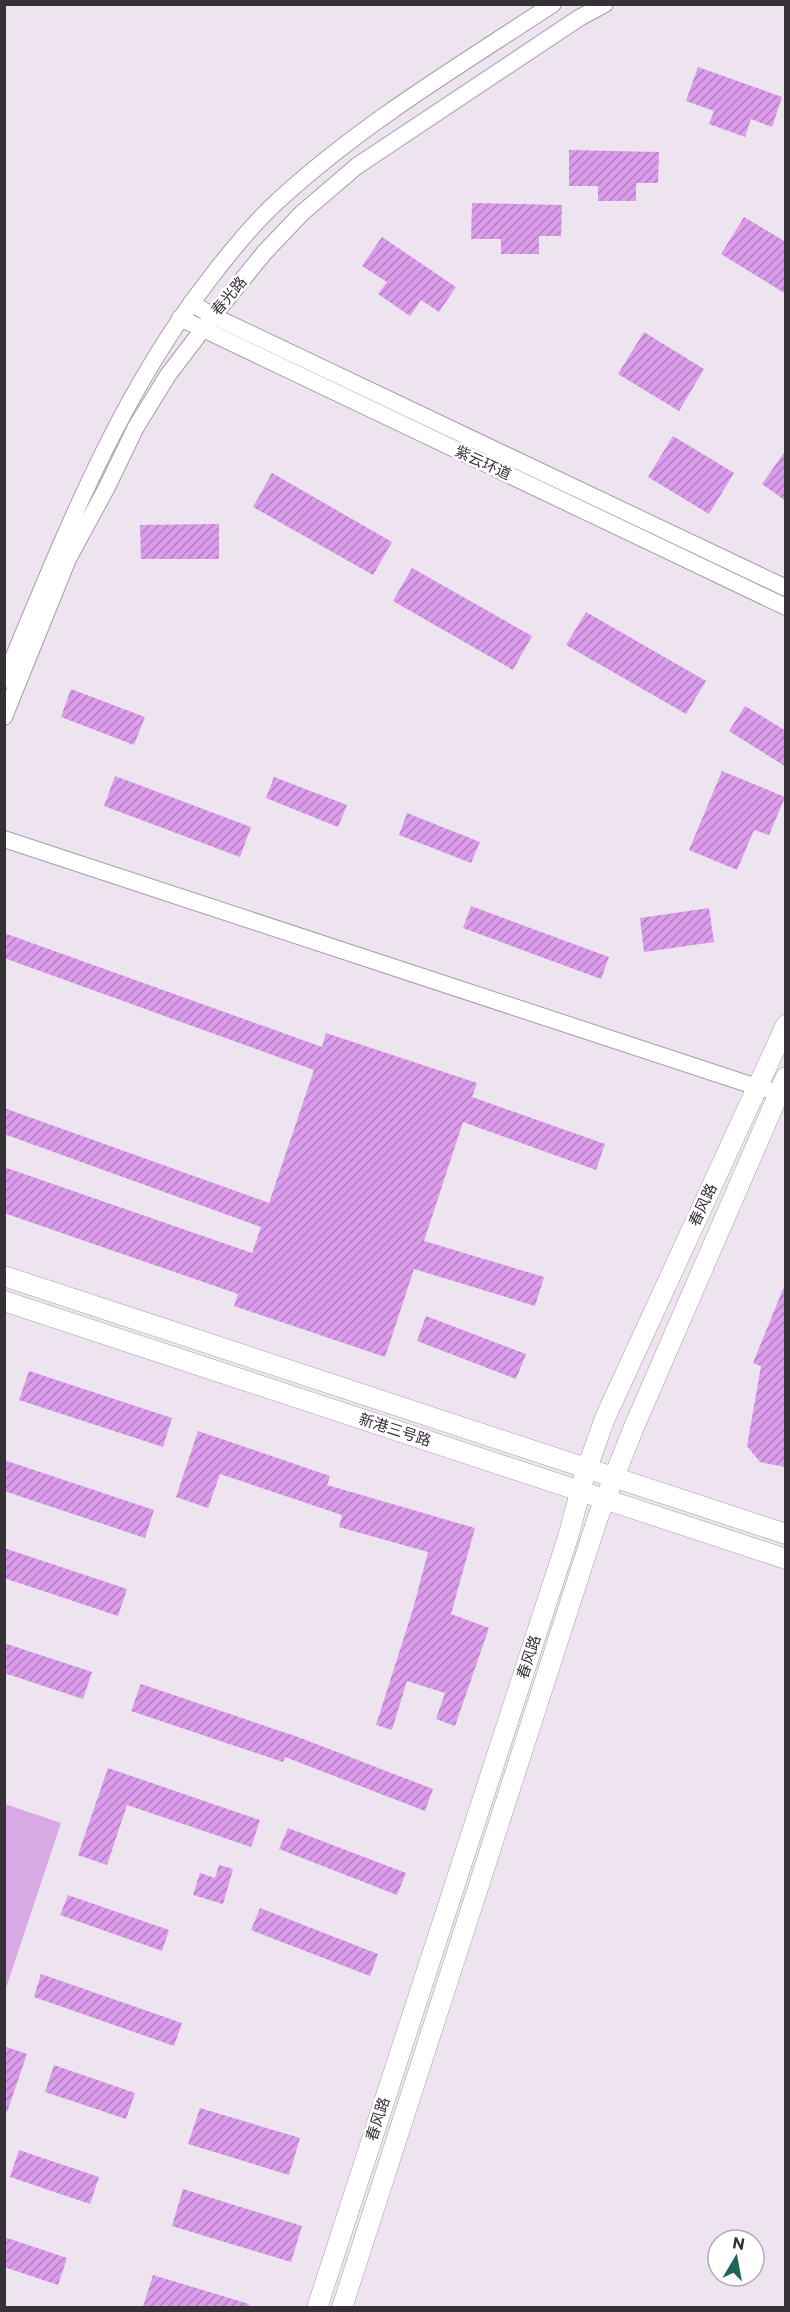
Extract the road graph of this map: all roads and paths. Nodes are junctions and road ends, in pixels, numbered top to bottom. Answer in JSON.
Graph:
{"nodes":[{"id":1,"x":553,"y":4,"type":"edge"},
{"id":2,"x":605,"y":4,"type":"edge"},
{"id":3,"x":191,"y":303,"type":"junction"},
{"id":4,"x":213,"y":316,"type":"junction"},
{"id":5,"x":180,"y":318,"type":"junction"},
{"id":6,"x":202,"y":330,"type":"junction"},
{"id":7,"x":786,"y":588,"type":"edge"},
{"id":8,"x":786,"y":607,"type":"edge"},
{"id":9,"x":4,"y":680,"type":"edge"},
{"id":10,"x":4,"y":717,"type":"edge"},
{"id":11,"x":4,"y":839,"type":"edge"},
{"id":12,"x":786,"y":1025,"type":"edge"},
{"id":13,"x":757,"y":1087,"type":"junction"},
{"id":14,"x":783,"y":1088,"type":"edge"},
{"id":15,"x":4,"y":1276,"type":"edge"},
{"id":16,"x":4,"y":1301,"type":"edge"},
{"id":17,"x":605,"y":1418,"type":"junction"},
{"id":18,"x":532,"y":1450,"type":"junction"},
{"id":19,"x":596,"y":1483,"type":"junction"},
{"id":20,"x":648,"y":1514,"type":"junction"},
{"id":21,"x":786,"y":1534,"type":"edge"},
{"id":22,"x":589,"y":1544,"type":"junction"},
{"id":23,"x":786,"y":1559,"type":"edge"},
{"id":24,"x":317,"y":2307,"type":"edge"},
{"id":25,"x":342,"y":2307,"type":"edge"}],
"edges":[{"from":1,"to":3,"type":"street","name":"春光路"},
{"from":2,"to":4,"type":"street","name":"春光路"},
{"from":3,"to":4,"type":"street","name":"紫云环道"},
{"from":3,"to":5,"type":"street","name":"春光路"},
{"from":4,"to":6,"type":"street","name":"春光路"},
{"from":4,"to":7,"type":"street","name":"紫云环道"},
{"from":5,"to":6,"type":"street","name":"紫云环道"},
{"from":5,"to":9,"type":"street","name":"春光路"},
{"from":6,"to":8,"type":"street","name":"紫云环道"},
{"from":6,"to":10,"type":"street","name":"春光路"},
{"from":11,"to":13,"type":"street"},
{"from":12,"to":13,"type":"main road","name":"春风路"},
{"from":13,"to":14,"type":"street"},
{"from":13,"to":17,"type":"main road","name":"春风路"},
{"from":14,"to":19,"type":"main road","name":"春风路"},
{"from":15,"to":18,"type":"main road","name":"新港三号路"},
{"from":16,"to":19,"type":"main road","name":"新港三号路"},
{"from":17,"to":18,"type":"main road"},
{"from":17,"to":19,"type":"main road","name":"春风路"},
{"from":18,"to":19,"type":"main road","name":"新港三号路"},
{"from":19,"to":20,"type":"main road","name":"新港三号路"},
{"from":19,"to":21,"type":"main road"},
{"from":19,"to":22,"type":"main road","name":"春风路"},
{"from":19,"to":24,"type":"main road","name":"春风路"},
{"from":20,"to":22,"type":"main road"},
{"from":20,"to":23,"type":"main road","name":"新港三号路"},
{"from":22,"to":25,"type":"main road","name":"春风路"}]}
